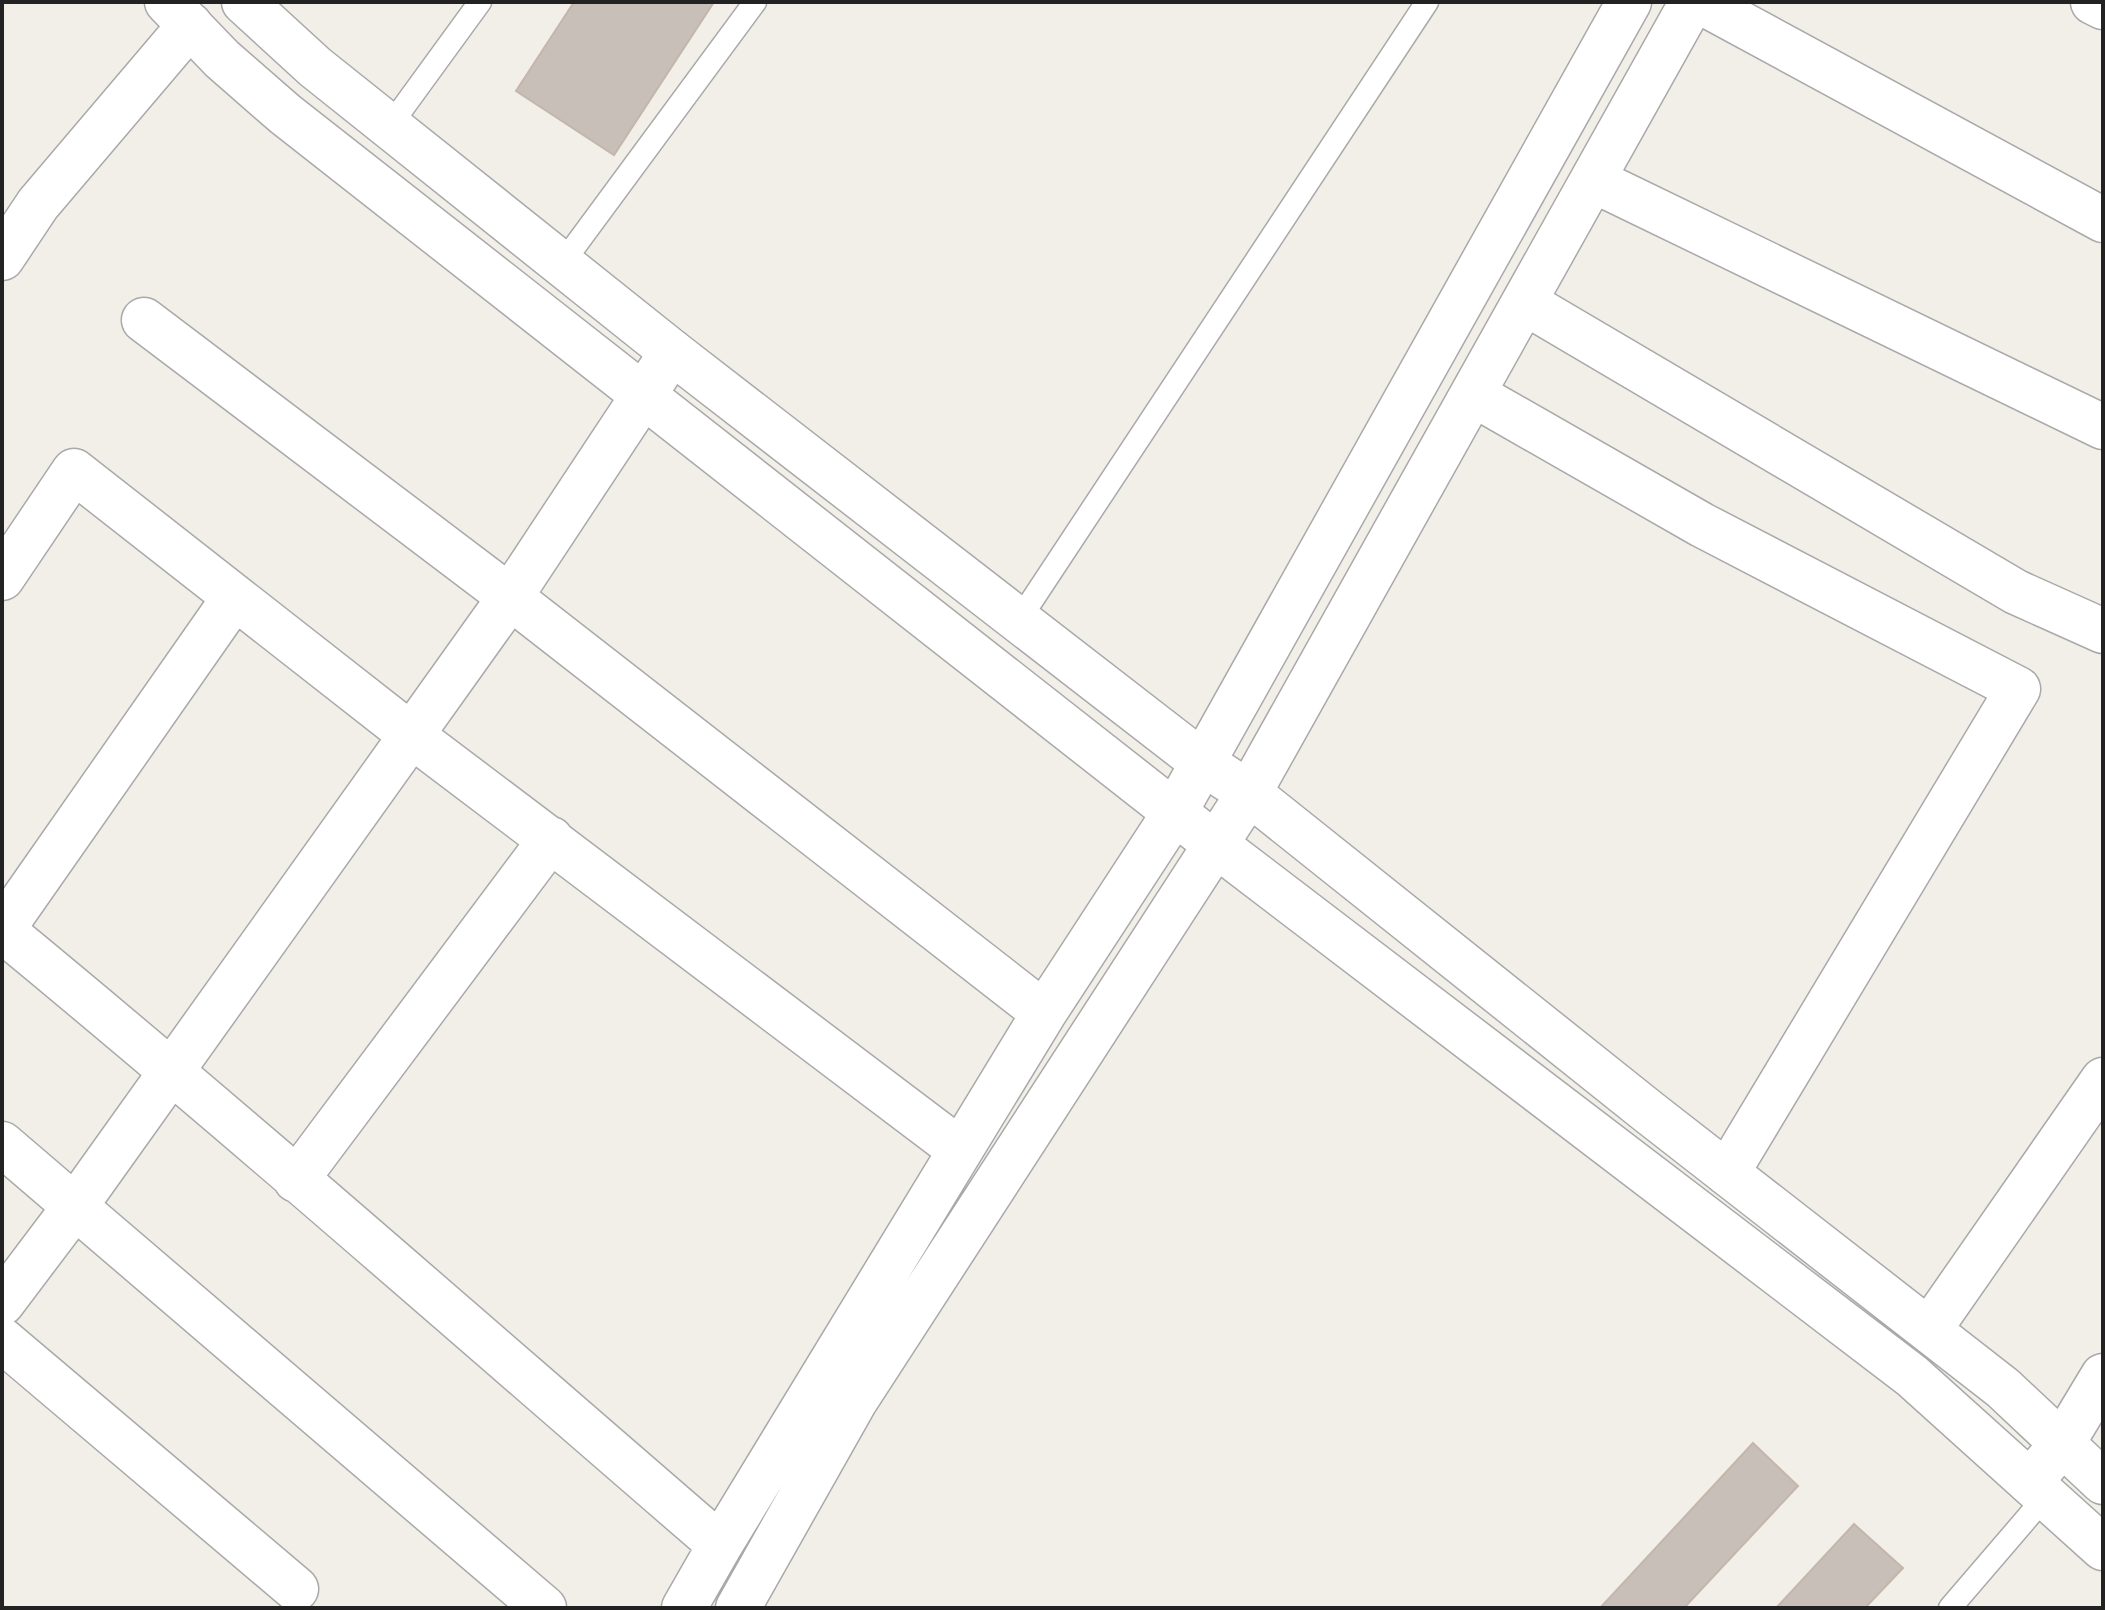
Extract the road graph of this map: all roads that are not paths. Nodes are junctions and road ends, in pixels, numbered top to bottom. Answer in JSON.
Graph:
{"nodes":[{"id":1,"x":244,"y":2,"type":"edge"},
{"id":2,"x":480,"y":2,"type":"edge"},
{"id":3,"x":755,"y":2,"type":"edge"},
{"id":4,"x":1427,"y":2,"type":"edge"},
{"id":5,"x":1629,"y":2,"type":"edge"},
{"id":6,"x":1692,"y":2,"type":"edge"},
{"id":7,"x":1701,"y":2,"type":"edge"},
{"id":8,"x":2093,"y":2,"type":"edge"},
{"id":9,"x":2103,"y":7,"type":"edge"},
{"id":10,"x":178,"y":14,"type":"edge"},
{"id":11,"x":389,"y":127,"type":"junction"},
{"id":12,"x":1593,"y":180,"type":"junction"},
{"id":13,"x":2103,"y":220,"type":"edge"},
{"id":14,"x":2,"y":258,"type":"edge"},
{"id":15,"x":561,"y":265,"type":"junction"},
{"id":16,"x":1524,"y":302,"type":"junction"},
{"id":17,"x":144,"y":320,"type":"dead end"},
{"id":18,"x":672,"y":352,"type":"junction"},
{"id":19,"x":644,"y":394,"type":"junction"},
{"id":20,"x":1473,"y":394,"type":"junction"},
{"id":21,"x":2103,"y":427,"type":"edge"},
{"id":22,"x":2,"y":578,"type":"edge"},
{"id":23,"x":510,"y":597,"type":"junction"},
{"id":24,"x":234,"y":598,"type":"junction"},
{"id":25,"x":1019,"y":620,"type":"junction"},
{"id":26,"x":2103,"y":631,"type":"edge"},
{"id":27,"x":411,"y":735,"type":"junction"},
{"id":28,"x":1203,"y":763,"type":"junction"},
{"id":29,"x":1249,"y":793,"type":"junction"},
{"id":30,"x":1175,"y":812,"type":"junction"},
{"id":31,"x":551,"y":839,"type":"junction"},
{"id":32,"x":1215,"y":844,"type":"junction"},
{"id":33,"x":2,"y":930,"type":"edge"},
{"id":34,"x":1044,"y":1013,"type":"junction"},
{"id":35,"x":172,"y":1070,"type":"junction"},
{"id":36,"x":2103,"y":1080,"type":"edge"},
{"id":37,"x":2,"y":1144,"type":"edge"},
{"id":38,"x":960,"y":1150,"type":"junction"},
{"id":39,"x":1727,"y":1173,"type":"junction"},
{"id":40,"x":296,"y":1180,"type":"junction"},
{"id":41,"x":76,"y":1205,"type":"junction"},
{"id":42,"x":2,"y":1303,"type":"edge"},
{"id":43,"x":1929,"y":1330,"type":"junction"},
{"id":44,"x":2,"y":1340,"type":"edge"},
{"id":45,"x":2103,"y":1376,"type":"edge"},
{"id":46,"x":2062,"y":1444,"type":"junction"},
{"id":47,"x":2103,"y":1482,"type":"edge"},
{"id":48,"x":2038,"y":1489,"type":"junction"},
{"id":49,"x":720,"y":1545,"type":"junction"},
{"id":50,"x":2103,"y":1548,"type":"edge"},
{"id":51,"x":296,"y":1589,"type":"dead end"},
{"id":52,"x":544,"y":1608,"type":"edge"},
{"id":53,"x":684,"y":1608,"type":"edge"},
{"id":54,"x":738,"y":1608,"type":"edge"},
{"id":55,"x":1950,"y":1608,"type":"edge"}],
"edges":[{"from":1,"to":11,"type":"street"},
{"from":2,"to":11,"type":"lane"},
{"from":3,"to":15,"type":"lane"},
{"from":4,"to":25,"type":"lane"},
{"from":5,"to":28,"type":"street"},
{"from":6,"to":12,"type":"street"},
{"from":7,"to":13,"type":"street"},
{"from":8,"to":9,"type":"street"},
{"from":10,"to":14,"type":"street"},
{"from":10,"to":19,"type":"street"},
{"from":11,"to":15,"type":"street"},
{"from":12,"to":16,"type":"street"},
{"from":12,"to":21,"type":"street"},
{"from":15,"to":18,"type":"street"},
{"from":16,"to":20,"type":"street"},
{"from":16,"to":26,"type":"street"},
{"from":17,"to":23,"type":"street"},
{"from":18,"to":19,"type":"street"},
{"from":18,"to":25,"type":"street"},
{"from":19,"to":23,"type":"street"},
{"from":19,"to":30,"type":"street"},
{"from":20,"to":29,"type":"street"},
{"from":20,"to":39,"type":"street"},
{"from":22,"to":24,"type":"street"},
{"from":23,"to":27,"type":"street"},
{"from":23,"to":34,"type":"street"},
{"from":24,"to":27,"type":"street"},
{"from":24,"to":33,"type":"street"},
{"from":25,"to":28,"type":"street"},
{"from":27,"to":31,"type":"street"},
{"from":27,"to":35,"type":"street"},
{"from":28,"to":29,"type":"street"},
{"from":28,"to":30,"type":"street"},
{"from":29,"to":32,"type":"street"},
{"from":29,"to":39,"type":"street"},
{"from":30,"to":32,"type":"street"},
{"from":30,"to":34,"type":"street"},
{"from":31,"to":38,"type":"street"},
{"from":31,"to":40,"type":"street"},
{"from":32,"to":48,"type":"street"},
{"from":32,"to":54,"type":"street"},
{"from":33,"to":35,"type":"street"},
{"from":34,"to":38,"type":"street"},
{"from":35,"to":40,"type":"street"},
{"from":35,"to":41,"type":"street"},
{"from":36,"to":43,"type":"street"},
{"from":37,"to":41,"type":"street"},
{"from":38,"to":49,"type":"street"},
{"from":39,"to":43,"type":"street"},
{"from":40,"to":49,"type":"street"},
{"from":41,"to":42,"type":"street"},
{"from":41,"to":52,"type":"street"},
{"from":43,"to":46,"type":"street"},
{"from":44,"to":51,"type":"street"},
{"from":45,"to":46,"type":"street"},
{"from":46,"to":47,"type":"street"},
{"from":46,"to":48,"type":"street"},
{"from":48,"to":50,"type":"street"},
{"from":48,"to":55,"type":"lane"},
{"from":49,"to":53,"type":"street"}]}
